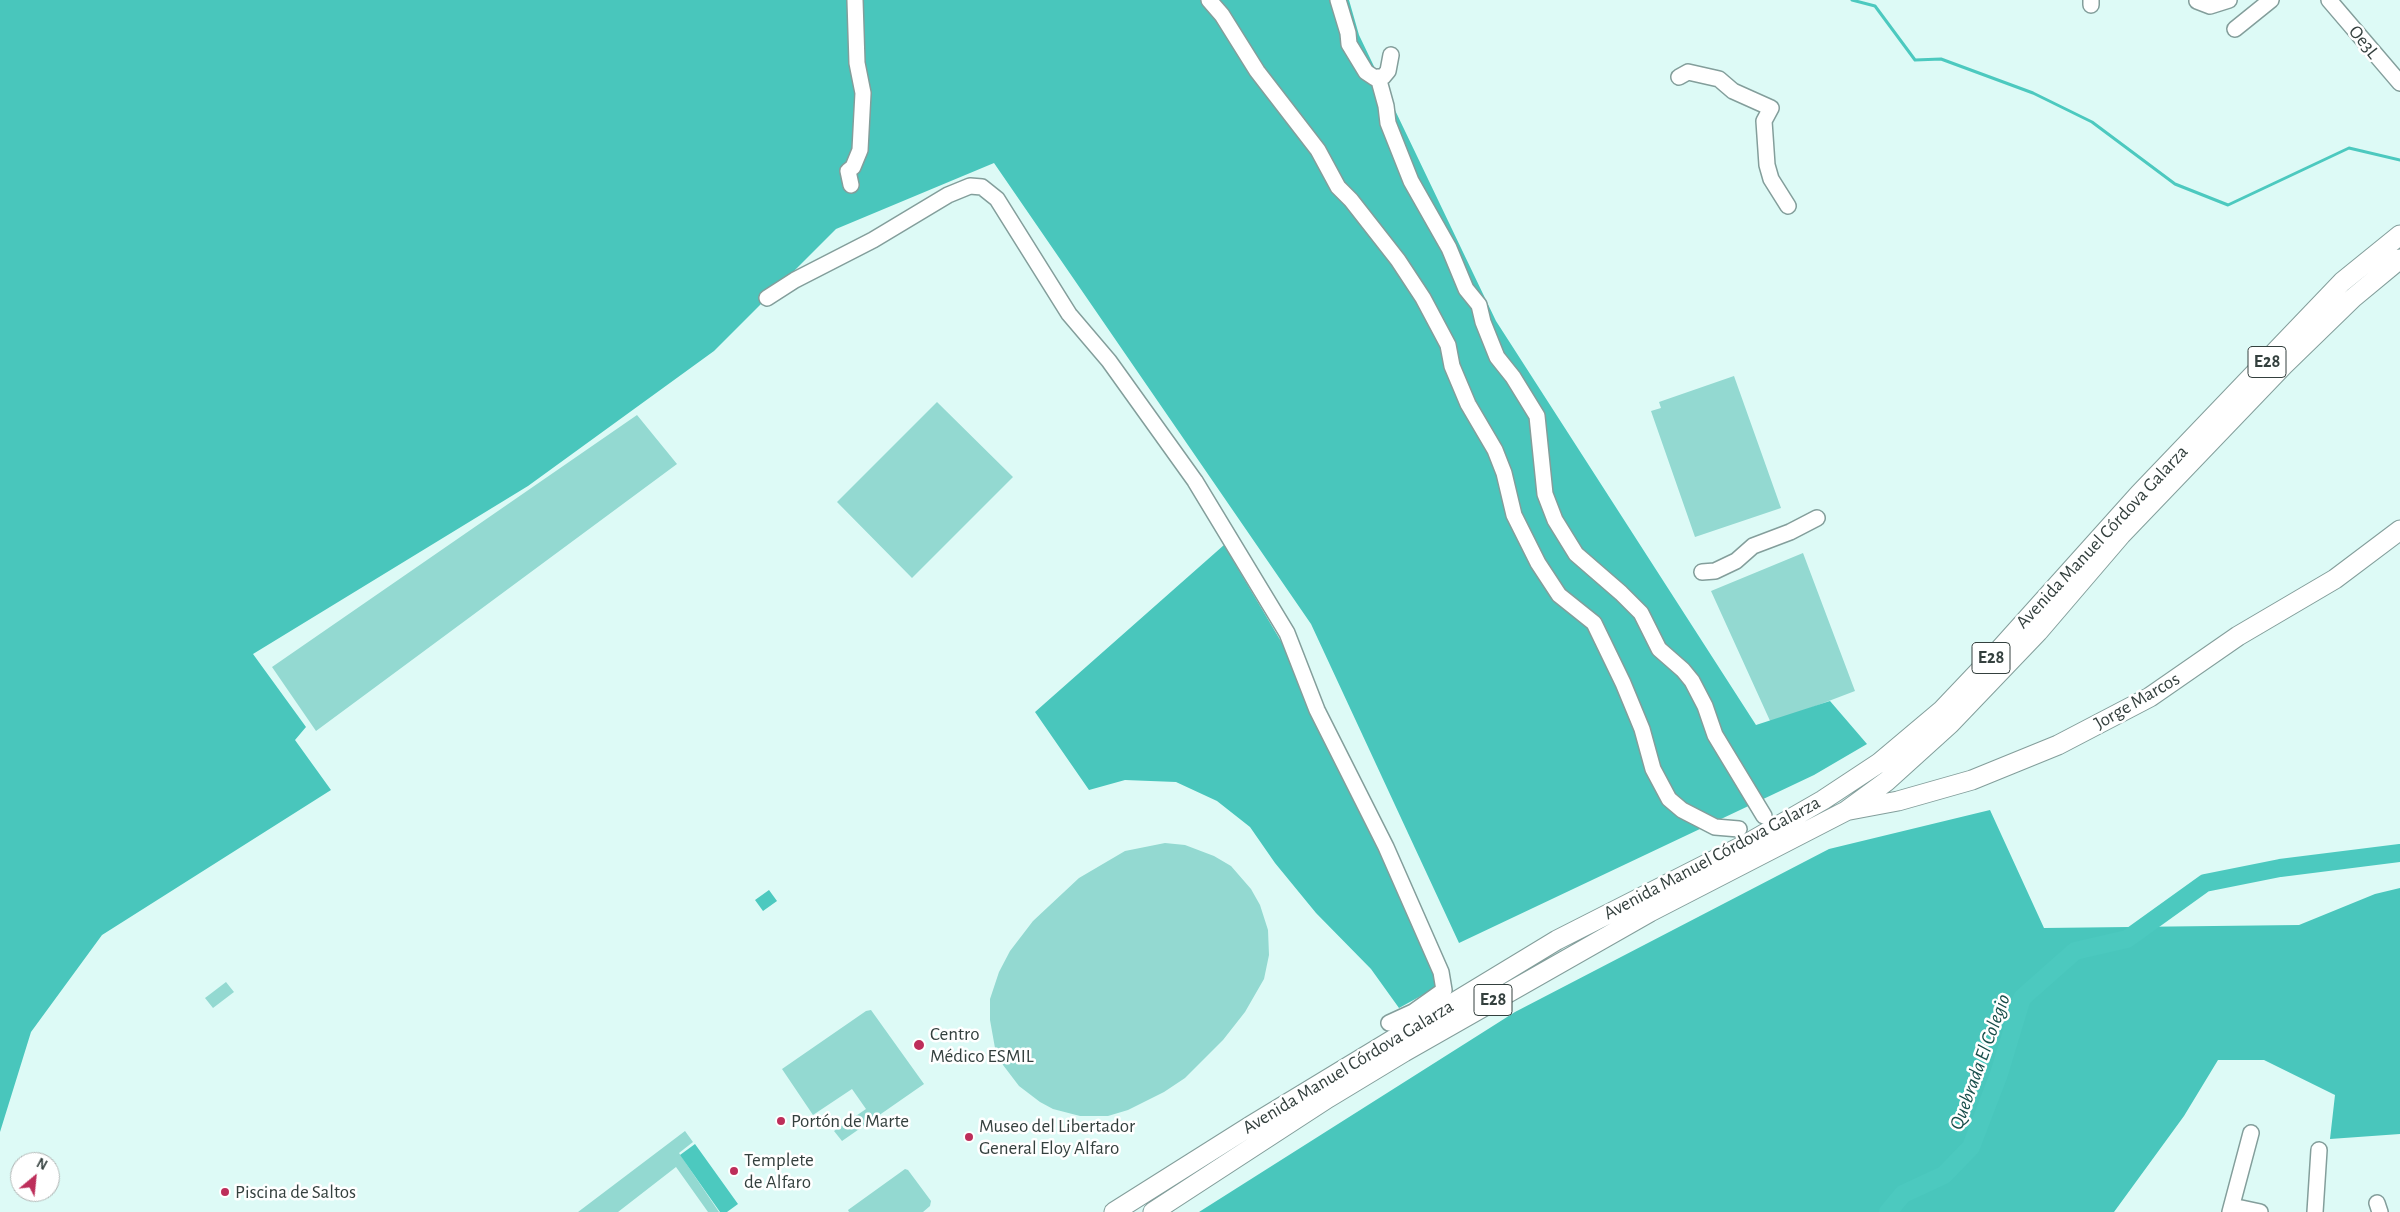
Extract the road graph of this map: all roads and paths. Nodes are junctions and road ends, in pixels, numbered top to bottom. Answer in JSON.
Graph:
{"nodes":[{"id":1,"x":855,"y":0,"type":"edge"},
{"id":2,"x":1209,"y":0,"type":"edge"},
{"id":3,"x":1338,"y":0,"type":"edge"},
{"id":4,"x":2229,"y":0,"type":"edge"},
{"id":5,"x":2271,"y":0,"type":"edge"},
{"id":6,"x":2329,"y":0,"type":"edge"},
{"id":7,"x":2197,"y":1,"type":"edge"},
{"id":8,"x":2235,"y":29,"type":"dead end"},
{"id":9,"x":1391,"y":55,"type":"dead end"},
{"id":10,"x":1378,"y":77,"type":"junction"},
{"id":11,"x":1679,"y":77,"type":"dead end"},
{"id":12,"x":2400,"y":83,"type":"edge"},
{"id":13,"x":851,"y":185,"type":"dead end"},
{"id":14,"x":1788,"y":206,"type":"dead end"},
{"id":15,"x":2400,"y":235,"type":"edge"},
{"id":16,"x":2400,"y":259,"type":"edge"},
{"id":17,"x":767,"y":298,"type":"dead end"},
{"id":18,"x":2145,"y":499,"type":"junction"},
{"id":19,"x":1817,"y":518,"type":"dead end"},
{"id":20,"x":2400,"y":530,"type":"edge"},
{"id":21,"x":1702,"y":572,"type":"dead end"},
{"id":22,"x":1846,"y":811,"type":"junction"},
{"id":23,"x":1764,"y":816,"type":"dead end"},
{"id":24,"x":1738,"y":829,"type":"dead end"},
{"id":25,"x":1388,"y":1023,"type":"dead end"},
{"id":26,"x":2251,"y":1133,"type":"dead end"},
{"id":27,"x":2320,"y":1150,"type":"dead end"},
{"id":28,"x":2231,"y":1209,"type":"edge"},
{"id":29,"x":1114,"y":1212,"type":"edge"},
{"id":30,"x":1153,"y":1212,"type":"edge"},
{"id":31,"x":2260,"y":1212,"type":"edge"},
{"id":32,"x":2315,"y":1212,"type":"edge"}],
"edges":[{"from":1,"to":13,"type":"street"},
{"from":2,"to":24,"type":"street"},
{"from":3,"to":10,"type":"street"},
{"from":4,"to":7,"type":"street"},
{"from":5,"to":8,"type":"street"},
{"from":6,"to":12,"type":"street","name":"Oe3L"},
{"from":9,"to":10,"type":"street"},
{"from":10,"to":23,"type":"street"},
{"from":11,"to":14,"type":"street"},
{"from":15,"to":18,"type":"main road","name":"Avenida Manuel Córdova Galarza","number":"E28"},
{"from":16,"to":18,"type":"main road","name":"Avenida Manuel Córdova Galarza","number":"E28"},
{"from":17,"to":25,"type":"street"},
{"from":18,"to":22,"type":"main road","name":"Avenida Manuel Córdova Galarza","number":"E28"},
{"from":18,"to":29,"type":"main road","name":"Avenida Manuel Córdova Galarza","number":"E28"},
{"from":19,"to":21,"type":"street"},
{"from":20,"to":22,"type":"main road","name":"Jorge Marcos"},
{"from":22,"to":30,"type":"main road","name":"Avenida Manuel Córdova Galarza","number":"E28"},
{"from":26,"to":28,"type":"street"},
{"from":27,"to":32,"type":"street"},
{"from":28,"to":31,"type":"street"}]}
